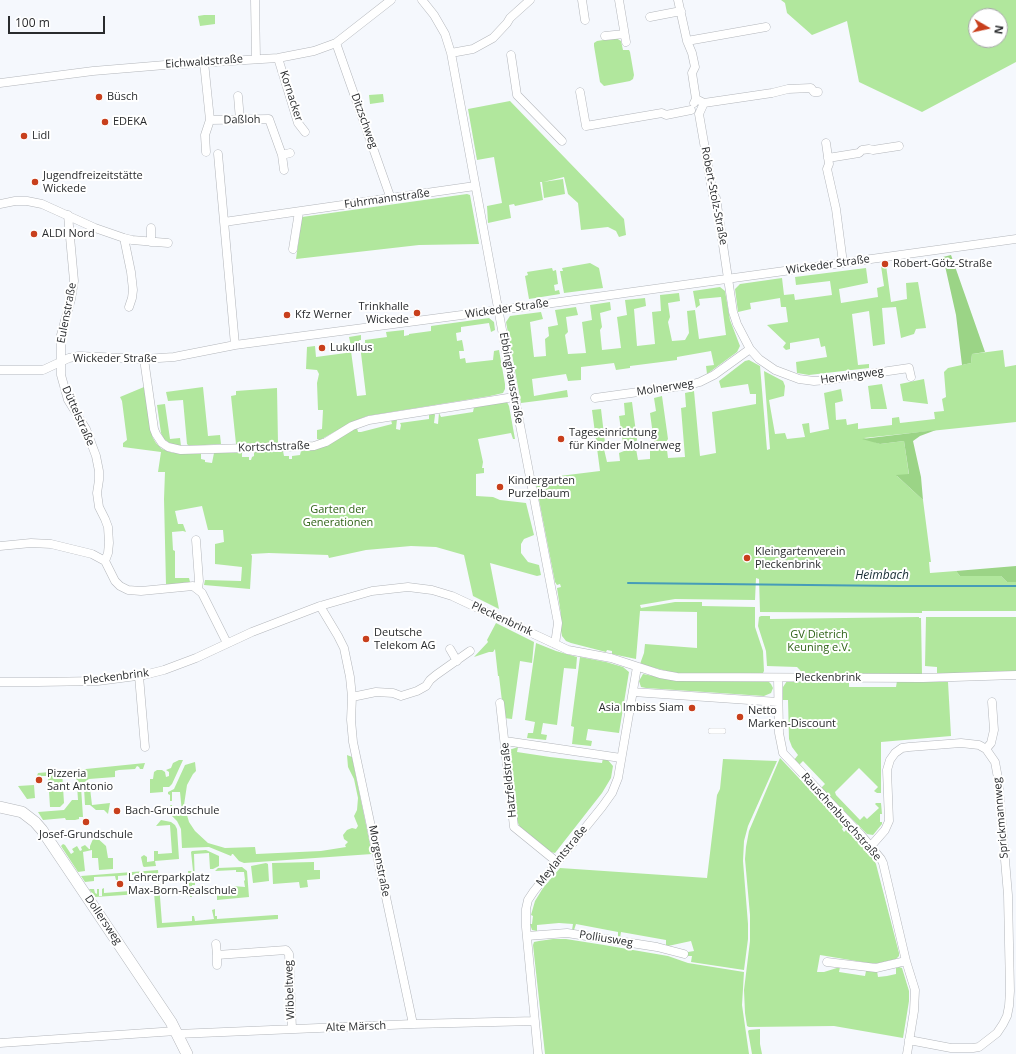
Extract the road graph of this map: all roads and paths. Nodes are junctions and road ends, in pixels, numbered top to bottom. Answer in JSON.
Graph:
{"nodes":[{"id":1,"x":255,"y":0,"type":"edge"},
{"id":2,"x":391,"y":0,"type":"edge"},
{"id":3,"x":422,"y":0,"type":"edge"},
{"id":4,"x":530,"y":0,"type":"edge"},
{"id":5,"x":582,"y":0,"type":"edge"},
{"id":6,"x":618,"y":0,"type":"edge"},
{"id":7,"x":678,"y":0,"type":"edge"},
{"id":8,"x":681,"y":11,"type":"junction"},
{"id":9,"x":650,"y":17,"type":"dead end"},
{"id":10,"x":585,"y":20,"type":"dead end"},
{"id":11,"x":766,"y":26,"type":"dead end"},
{"id":12,"x":605,"y":36,"type":"dead end"},
{"id":13,"x":687,"y":41,"type":"junction"},
{"id":14,"x":336,"y":43,"type":"junction"},
{"id":15,"x":451,"y":53,"type":"junction"},
{"id":16,"x":511,"y":55,"type":"dead end"},
{"id":17,"x":278,"y":58,"type":"junction"},
{"id":18,"x":256,"y":59,"type":"junction"},
{"id":19,"x":204,"y":62,"type":"junction"},
{"id":20,"x":0,"y":83,"type":"edge"},
{"id":21,"x":580,"y":92,"type":"dead end"},
{"id":22,"x":818,"y":92,"type":"dead end"},
{"id":23,"x":238,"y":96,"type":"dead end"},
{"id":24,"x":696,"y":99,"type":"junction"},
{"id":25,"x":704,"y":103,"type":"junction"},
{"id":26,"x":691,"y":110,"type":"junction"},
{"id":27,"x":699,"y":114,"type":"junction"},
{"id":28,"x":210,"y":120,"type":"junction"},
{"id":29,"x":240,"y":120,"type":"junction"},
{"id":30,"x":305,"y":132,"type":"dead end"},
{"id":31,"x":562,"y":141,"type":"dead end"},
{"id":32,"x":826,"y":143,"type":"dead end"},
{"id":33,"x":899,"y":146,"type":"dead end"},
{"id":34,"x":206,"y":152,"type":"dead end"},
{"id":35,"x":218,"y":154,"type":"dead end"},
{"id":36,"x":828,"y":158,"type":"junction"},
{"id":37,"x":284,"y":170,"type":"dead end"},
{"id":38,"x":475,"y":186,"type":"junction"},
{"id":39,"x":391,"y":199,"type":"junction"},
{"id":40,"x":0,"y":204,"type":"edge"},
{"id":41,"x":299,"y":212,"type":"junction"},
{"id":42,"x":68,"y":215,"type":"junction"},
{"id":43,"x":224,"y":222,"type":"junction"},
{"id":44,"x":151,"y":228,"type":"dead end"},
{"id":45,"x":124,"y":238,"type":"junction"},
{"id":46,"x":1016,"y":238,"type":"edge"},
{"id":47,"x":151,"y":242,"type":"junction"},
{"id":48,"x":168,"y":243,"type":"dead end"},
{"id":49,"x":292,"y":249,"type":"dead end"},
{"id":50,"x":843,"y":263,"type":"junction"},
{"id":51,"x":728,"y":278,"type":"junction"},
{"id":52,"x":130,"y":307,"type":"dead end"},
{"id":53,"x":499,"y":310,"type":"junction"},
{"id":54,"x":235,"y":345,"type":"junction"},
{"id":55,"x":750,"y":349,"type":"junction"},
{"id":56,"x":144,"y":359,"type":"junction"},
{"id":57,"x":60,"y":363,"type":"junction"},
{"id":58,"x":0,"y":370,"type":"edge"},
{"id":59,"x":911,"y":377,"type":"dead end"},
{"id":60,"x":514,"y":397,"type":"junction"},
{"id":61,"x":595,"y":398,"type":"dead end"},
{"id":62,"x":196,"y":540,"type":"dead end"},
{"id":63,"x":0,"y":546,"type":"edge"},
{"id":64,"x":105,"y":561,"type":"junction"},
{"id":65,"x":198,"y":589,"type":"junction"},
{"id":66,"x":320,"y":606,"type":"junction"},
{"id":67,"x":227,"y":643,"type":"junction"},
{"id":68,"x":555,"y":644,"type":"junction"},
{"id":69,"x":450,"y":649,"type":"dead end"},
{"id":70,"x":470,"y":652,"type":"dead end"},
{"id":71,"x":457,"y":660,"type":"junction"},
{"id":72,"x":637,"y":667,"type":"junction"},
{"id":73,"x":1016,"y":675,"type":"edge"},
{"id":74,"x":139,"y":676,"type":"junction"},
{"id":75,"x":778,"y":678,"type":"junction"},
{"id":76,"x":0,"y":682,"type":"edge"},
{"id":77,"x":634,"y":692,"type":"junction"},
{"id":78,"x":352,"y":697,"type":"junction"},
{"id":79,"x":778,"y":702,"type":"junction"},
{"id":80,"x":992,"y":702,"type":"dead end"},
{"id":81,"x":500,"y":703,"type":"dead end"},
{"id":82,"x":711,"y":731,"type":"dead end"},
{"id":83,"x":723,"y":731,"type":"dead end"},
{"id":84,"x":505,"y":741,"type":"junction"},
{"id":85,"x":145,"y":748,"type":"dead end"},
{"id":86,"x":986,"y":750,"type":"junction"},
{"id":87,"x":622,"y":758,"type":"junction"},
{"id":88,"x":0,"y":807,"type":"edge"},
{"id":89,"x":870,"y":846,"type":"junction"},
{"id":90,"x":557,"y":862,"type":"junction"},
{"id":91,"x":527,"y":936,"type":"junction"},
{"id":92,"x":216,"y":944,"type":"dead end"},
{"id":93,"x":684,"y":954,"type":"dead end"},
{"id":94,"x":217,"y":955,"type":"junction"},
{"id":95,"x":906,"y":961,"type":"junction"},
{"id":96,"x":827,"y":962,"type":"dead end"},
{"id":97,"x":217,"y":965,"type":"dead end"},
{"id":98,"x":535,"y":1021,"type":"junction"},
{"id":99,"x":413,"y":1024,"type":"junction"},
{"id":100,"x":292,"y":1029,"type":"junction"},
{"id":101,"x":177,"y":1033,"type":"junction"},
{"id":102,"x":909,"y":1040,"type":"junction"},
{"id":103,"x":0,"y":1043,"type":"edge"},
{"id":104,"x":981,"y":1050,"type":"edge"},
{"id":105,"x":187,"y":1054,"type":"edge"},
{"id":106,"x":538,"y":1054,"type":"edge"},
{"id":107,"x":907,"y":1054,"type":"edge"}],
"edges":[{"from":1,"to":18,"type":"street"},
{"from":2,"to":14,"type":"street","name":"Eichwaldstraße"},
{"from":3,"to":15,"type":"street","name":"Ebbinghausstraße"},
{"from":4,"to":15,"type":"street"},
{"from":5,"to":10,"type":"street"},
{"from":6,"to":12,"type":"street"},
{"from":7,"to":8,"type":"street"},
{"from":8,"to":9,"type":"street"},
{"from":8,"to":13,"type":"street"},
{"from":11,"to":13,"type":"street"},
{"from":13,"to":24,"type":"street"},
{"from":14,"to":17,"type":"street","name":"Eichwaldstraße"},
{"from":14,"to":39,"type":"street","name":"Ditzschweg"},
{"from":15,"to":38,"type":"street","name":"Ebbinghausstraße"},
{"from":16,"to":31,"type":"street"},
{"from":17,"to":18,"type":"street","name":"Eichwaldstraße"},
{"from":17,"to":30,"type":"street","name":"Kornacker"},
{"from":18,"to":19,"type":"street","name":"Eichwaldstraße"},
{"from":19,"to":20,"type":"street","name":"Eichwaldstraße"},
{"from":19,"to":28,"type":"street","name":"Daßloh"},
{"from":21,"to":26,"type":"street"},
{"from":22,"to":25,"type":"street"},
{"from":23,"to":29,"type":"street"},
{"from":24,"to":25,"type":"street"},
{"from":24,"to":26,"type":"street"},
{"from":25,"to":27,"type":"street"},
{"from":26,"to":27,"type":"street"},
{"from":27,"to":51,"type":"street","name":"Robert-Stolz-Straße"},
{"from":28,"to":29,"type":"street","name":"Daßloh"},
{"from":28,"to":34,"type":"street","name":"Daßloh"},
{"from":29,"to":37,"type":"street","name":"Daßloh"},
{"from":32,"to":36,"type":"street"},
{"from":33,"to":36,"type":"street"},
{"from":35,"to":43,"type":"street"},
{"from":36,"to":50,"type":"street"},
{"from":38,"to":39,"type":"street","name":"Fuhrmannstraße"},
{"from":38,"to":53,"type":"street","name":"Ebbinghausstraße"},
{"from":39,"to":41,"type":"street","name":"Fuhrmannstraße"},
{"from":40,"to":42,"type":"street"},
{"from":41,"to":43,"type":"street","name":"Fuhrmannstraße"},
{"from":41,"to":49,"type":"street"},
{"from":42,"to":45,"type":"street"},
{"from":42,"to":57,"type":"street","name":"Eulenstraße"},
{"from":43,"to":54,"type":"street"},
{"from":44,"to":47,"type":"street"},
{"from":45,"to":47,"type":"street"},
{"from":45,"to":52,"type":"street"},
{"from":46,"to":50,"type":"street","name":"Wickeder Straße"},
{"from":47,"to":48,"type":"street"},
{"from":50,"to":51,"type":"street","name":"Wickeder Straße"},
{"from":51,"to":53,"type":"street","name":"Wickeder Straße"},
{"from":51,"to":55,"type":"street","name":"Herwingweg"},
{"from":53,"to":54,"type":"street","name":"Wickeder Straße"},
{"from":53,"to":60,"type":"street","name":"Ebbinghausstraße"},
{"from":54,"to":56,"type":"street","name":"Wickeder Straße"},
{"from":55,"to":59,"type":"street","name":"Herwingweg"},
{"from":55,"to":61,"type":"street","name":"Molnerweg"},
{"from":56,"to":57,"type":"street","name":"Wickeder Straße"},
{"from":56,"to":60,"type":"street","name":"Kortschstraße"},
{"from":57,"to":58,"type":"street","name":"Wickeder Straße"},
{"from":57,"to":64,"type":"street","name":"Düttelstraße"},
{"from":60,"to":68,"type":"street","name":"Ebbinghausstraße"},
{"from":62,"to":65,"type":"street"},
{"from":63,"to":64,"type":"street"},
{"from":64,"to":65,"type":"street"},
{"from":65,"to":67,"type":"street"},
{"from":66,"to":67,"type":"street","name":"Pleckenbrink"},
{"from":66,"to":68,"type":"street","name":"Pleckenbrink"},
{"from":66,"to":78,"type":"street","name":"Morgenstraße"},
{"from":67,"to":74,"type":"street","name":"Pleckenbrink"},
{"from":68,"to":72,"type":"street","name":"Pleckenbrink"},
{"from":69,"to":71,"type":"street"},
{"from":70,"to":71,"type":"street"},
{"from":71,"to":78,"type":"street"},
{"from":72,"to":75,"type":"street","name":"Pleckenbrink"},
{"from":72,"to":77,"type":"street","name":"Meylantstraße"},
{"from":73,"to":75,"type":"street","name":"Pleckenbrink"},
{"from":74,"to":76,"type":"street","name":"Pleckenbrink"},
{"from":74,"to":85,"type":"street"},
{"from":75,"to":79,"type":"street","name":"Rauschenbuschstraße"},
{"from":77,"to":79,"type":"street"},
{"from":77,"to":87,"type":"street","name":"Meylantstraße"},
{"from":78,"to":99,"type":"street","name":"Morgenstraße"},
{"from":79,"to":89,"type":"street","name":"Rauschenbuschstraße"},
{"from":80,"to":86,"type":"street"},
{"from":81,"to":84,"type":"street","name":"Hatzfeldstraße"},
{"from":82,"to":83,"type":"street"},
{"from":84,"to":87,"type":"street"},
{"from":84,"to":90,"type":"street","name":"Hatzfeldstraße"},
{"from":86,"to":89,"type":"street"},
{"from":86,"to":104,"type":"street","name":"Sprickmannweg"},
{"from":87,"to":90,"type":"street","name":"Meylantstraße"},
{"from":88,"to":101,"type":"main road","name":"Dollersweg"},
{"from":89,"to":95,"type":"street","name":"Rauschenbuschstraße"},
{"from":90,"to":91,"type":"street","name":"Meylantstraße"},
{"from":91,"to":93,"type":"street","name":"Polliusweg"},
{"from":91,"to":98,"type":"street","name":"Meylantstraße"},
{"from":92,"to":94,"type":"street"},
{"from":94,"to":97,"type":"street"},
{"from":94,"to":100,"type":"street","name":"Wibbeltweg"},
{"from":95,"to":96,"type":"street"},
{"from":95,"to":102,"type":"street","name":"Rauschenbuschstraße"},
{"from":98,"to":99,"type":"street","name":"Alte Märsch"},
{"from":98,"to":106,"type":"street","name":"Meylantstraße"},
{"from":99,"to":100,"type":"street","name":"Alte Märsch"},
{"from":100,"to":101,"type":"street","name":"Alte Märsch"},
{"from":101,"to":103,"type":"street","name":"Alte Märsch"},
{"from":101,"to":105,"type":"main road","name":"Dollersweg"},
{"from":102,"to":104,"type":"street","name":"Sprickmannweg"},
{"from":102,"to":107,"type":"street","name":"Rauschenbuschstraße"}]}
